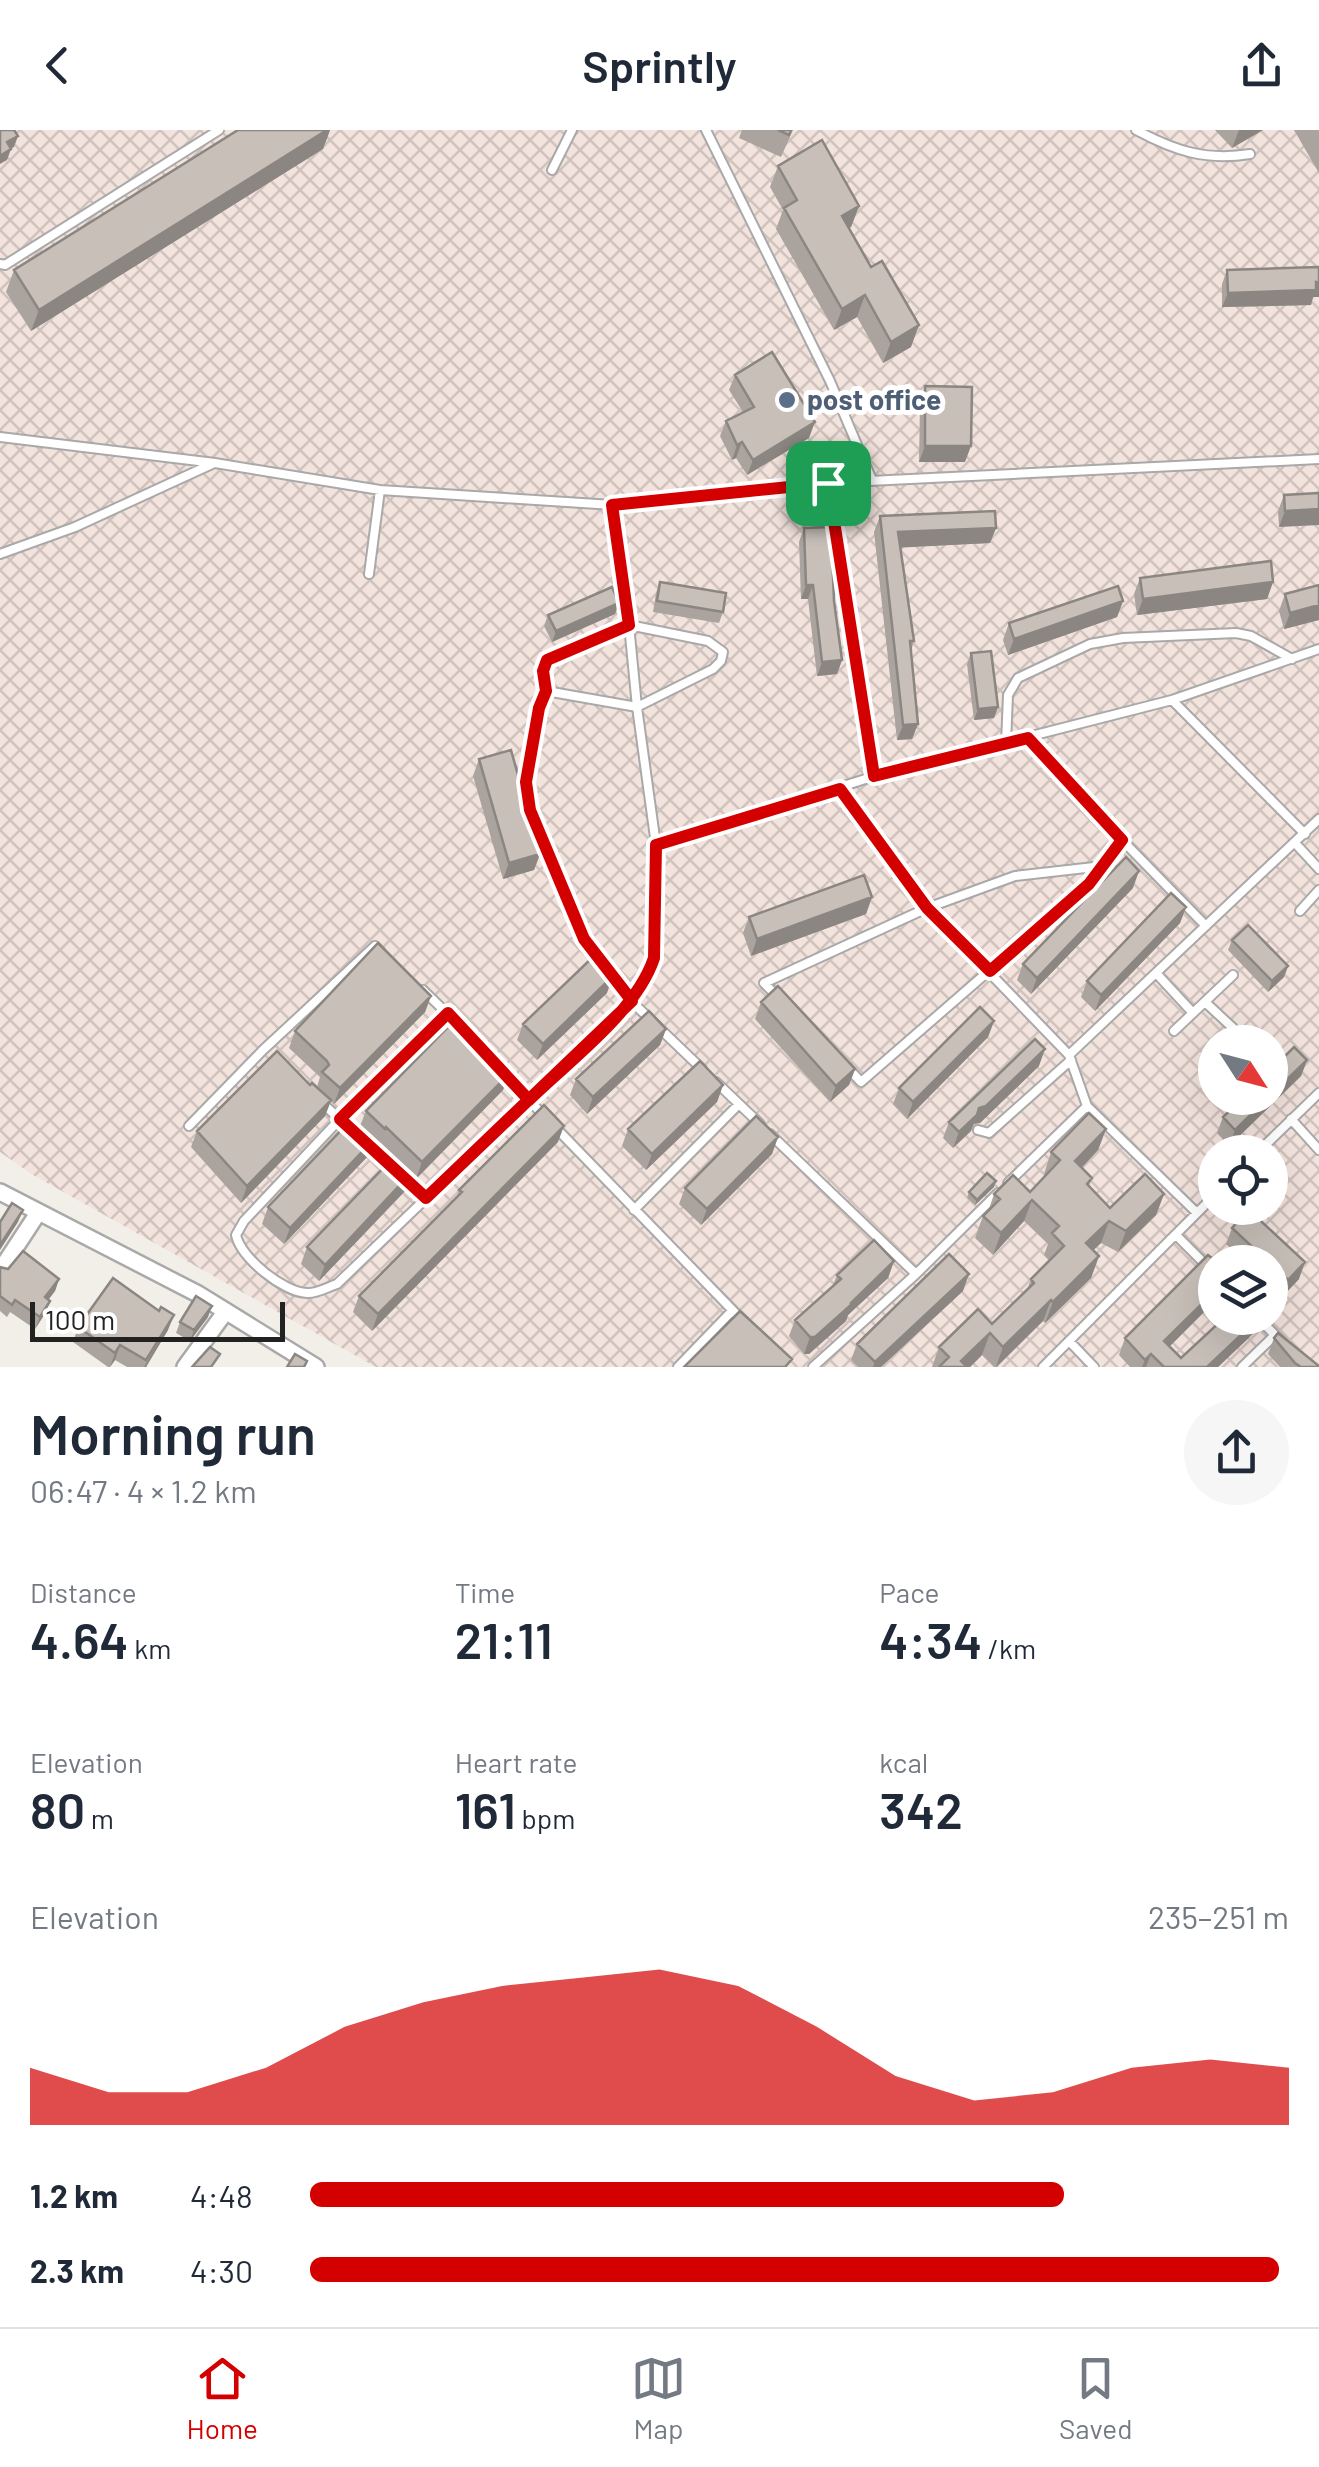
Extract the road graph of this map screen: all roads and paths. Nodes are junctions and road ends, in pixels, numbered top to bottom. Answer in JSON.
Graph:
{"nodes":[{"id":1,"x":218,"y":130,"type":"edge"},
{"id":2,"x":572,"y":130,"type":"edge"},
{"id":3,"x":706,"y":130,"type":"edge"},
{"id":4,"x":1136,"y":130,"type":"edge"},
{"id":5,"x":1250,"y":154,"type":"dead end"},
{"id":6,"x":552,"y":170,"type":"dead end"},
{"id":7,"x":0,"y":264,"type":"edge"},
{"id":8,"x":0,"y":437,"type":"edge"},
{"id":9,"x":1319,"y":459,"type":"edge"},
{"id":10,"x":215,"y":463,"type":"junction"},
{"id":11,"x":872,"y":480,"type":"junction"},
{"id":12,"x":828,"y":483,"type":"junction"},
{"id":13,"x":380,"y":490,"type":"junction"},
{"id":14,"x":612,"y":505,"type":"junction"},
{"id":15,"x":0,"y":554,"type":"edge"},
{"id":16,"x":370,"y":574,"type":"dead end"},
{"id":17,"x":629,"y":625,"type":"junction"},
{"id":18,"x":1319,"y":650,"type":"edge"},
{"id":19,"x":1292,"y":658,"type":"junction"},
{"id":20,"x":546,"y":691,"type":"junction"},
{"id":21,"x":1172,"y":700,"type":"junction"},
{"id":22,"x":637,"y":707,"type":"junction"},
{"id":23,"x":1028,"y":738,"type":"junction"},
{"id":24,"x":1006,"y":744,"type":"junction"},
{"id":25,"x":874,"y":776,"type":"junction"},
{"id":26,"x":840,"y":789,"type":"junction"},
{"id":27,"x":1319,"y":820,"type":"edge"},
{"id":28,"x":1305,"y":834,"type":"junction"},
{"id":29,"x":1122,"y":840,"type":"junction"},
{"id":30,"x":1295,"y":844,"type":"junction"},
{"id":31,"x":656,"y":845,"type":"junction"},
{"id":32,"x":1103,"y":866,"type":"junction"},
{"id":33,"x":1319,"y":869,"type":"edge"},
{"id":34,"x":1319,"y":890,"type":"edge"},
{"id":35,"x":927,"y":908,"type":"junction"},
{"id":36,"x":1300,"y":910,"type":"dead end"},
{"id":37,"x":1206,"y":926,"type":"junction"},
{"id":38,"x":390,"y":960,"type":"edge"},
{"id":39,"x":990,"y":971,"type":"junction"},
{"id":40,"x":1156,"y":973,"type":"junction"},
{"id":41,"x":1232,"y":975,"type":"dead end"},
{"id":42,"x":418,"y":986,"type":"edge"},
{"id":43,"x":778,"y":997,"type":"edge"},
{"id":44,"x":632,"y":1001,"type":"junction"},
{"id":45,"x":1205,"y":1002,"type":"junction"},
{"id":46,"x":448,"y":1013,"type":"junction"},
{"id":47,"x":1193,"y":1013,"type":"junction"},
{"id":48,"x":1230,"y":1025,"type":"edge"},
{"id":49,"x":461,"y":1027,"type":"edge"},
{"id":50,"x":1174,"y":1030,"type":"dead end"},
{"id":51,"x":264,"y":1050,"type":"junction"},
{"id":52,"x":834,"y":1053,"type":"edge"},
{"id":53,"x":1070,"y":1058,"type":"junction"},
{"id":54,"x":276,"y":1062,"type":"edge"},
{"id":55,"x":502,"y":1071,"type":"edge"},
{"id":56,"x":1319,"y":1092,"type":"edge"},
{"id":57,"x":314,"y":1096,"type":"edge"},
{"id":58,"x":529,"y":1100,"type":"junction"},
{"id":59,"x":739,"y":1104,"type":"junction"},
{"id":60,"x":1087,"y":1106,"type":"junction"},
{"id":61,"x":340,"y":1119,"type":"junction"},
{"id":62,"x":1291,"y":1119,"type":"junction"},
{"id":63,"x":188,"y":1126,"type":"dead end"},
{"id":64,"x":978,"y":1130,"type":"edge"},
{"id":65,"x":1275,"y":1135,"type":"edge"},
{"id":66,"x":1319,"y":1150,"type":"edge"},
{"id":67,"x":0,"y":1192,"type":"edge"},
{"id":68,"x":426,"y":1198,"type":"junction"},
{"id":69,"x":634,"y":1210,"type":"junction"},
{"id":70,"x":1197,"y":1213,"type":"joint"},
{"id":71,"x":38,"y":1214,"type":"junction"},
{"id":72,"x":1176,"y":1235,"type":"junction"},
{"id":73,"x":1198,"y":1257,"type":"edge"},
{"id":74,"x":0,"y":1271,"type":"edge"},
{"id":75,"x":916,"y":1274,"type":"junction"},
{"id":76,"x":226,"y":1311,"type":"junction"},
{"id":77,"x":732,"y":1311,"type":"junction"},
{"id":78,"x":756,"y":1333,"type":"edge"},
{"id":79,"x":1276,"y":1336,"type":"joint"},
{"id":80,"x":1069,"y":1341,"type":"junction"},
{"id":81,"x":1286,"y":1346,"type":"edge"},
{"id":82,"x":184,"y":1367,"type":"edge"},
{"id":83,"x":316,"y":1367,"type":"edge"},
{"id":84,"x":678,"y":1367,"type":"edge"},
{"id":85,"x":814,"y":1367,"type":"edge"},
{"id":86,"x":1042,"y":1367,"type":"edge"},
{"id":87,"x":1094,"y":1367,"type":"edge"},
{"id":88,"x":1242,"y":1367,"type":"edge"}],
"edges":[{"from":1,"to":7,"type":"lane"},
{"from":2,"to":6,"type":"lane"},
{"from":3,"to":11,"type":"lane"},
{"from":4,"to":5,"type":"lane"},
{"from":8,"to":10,"type":"lane"},
{"from":9,"to":11,"type":"lane"},
{"from":10,"to":13,"type":"lane"},
{"from":10,"to":15,"type":"lane"},
{"from":11,"to":12,"type":"lane"},
{"from":12,"to":14,"type":"lane"},
{"from":12,"to":25,"type":"lane"},
{"from":13,"to":14,"type":"lane"},
{"from":13,"to":16,"type":"lane"},
{"from":14,"to":17,"type":"lane"},
{"from":17,"to":20,"type":"lane"},
{"from":17,"to":22,"type":"lane"},
{"from":17,"to":22,"type":"lane"},
{"from":18,"to":19,"type":"lane"},
{"from":19,"to":21,"type":"lane"},
{"from":19,"to":24,"type":"lane"},
{"from":20,"to":22,"type":"lane"},
{"from":20,"to":44,"type":"lane"},
{"from":21,"to":23,"type":"lane"},
{"from":21,"to":28,"type":"lane"},
{"from":22,"to":31,"type":"lane"},
{"from":23,"to":24,"type":"lane"},
{"from":23,"to":29,"type":"lane"},
{"from":24,"to":25,"type":"lane"},
{"from":25,"to":26,"type":"lane"},
{"from":26,"to":31,"type":"lane"},
{"from":26,"to":35,"type":"lane"},
{"from":27,"to":28,"type":"lane"},
{"from":28,"to":30,"type":"lane"},
{"from":29,"to":32,"type":"lane"},
{"from":29,"to":37,"type":"lane"},
{"from":30,"to":33,"type":"lane"},
{"from":30,"to":37,"type":"lane"},
{"from":31,"to":44,"type":"lane"},
{"from":32,"to":35,"type":"lane"},
{"from":32,"to":39,"type":"lane"},
{"from":34,"to":36,"type":"lane"},
{"from":35,"to":39,"type":"lane"},
{"from":35,"to":43,"type":"lane"},
{"from":37,"to":40,"type":"lane"},
{"from":38,"to":51,"type":"lane"},
{"from":39,"to":52,"type":"lane"},
{"from":39,"to":53,"type":"lane"},
{"from":40,"to":47,"type":"lane"},
{"from":40,"to":53,"type":"lane"},
{"from":41,"to":45,"type":"lane"},
{"from":42,"to":46,"type":"lane"},
{"from":44,"to":58,"type":"lane"},
{"from":44,"to":59,"type":"lane"},
{"from":45,"to":47,"type":"lane"},
{"from":45,"to":48,"type":"lane"},
{"from":46,"to":49,"type":"lane"},
{"from":46,"to":61,"type":"lane"},
{"from":47,"to":50,"type":"lane"},
{"from":51,"to":54,"type":"lane"},
{"from":51,"to":63,"type":"lane"},
{"from":53,"to":60,"type":"lane"},
{"from":53,"to":64,"type":"lane"},
{"from":55,"to":58,"type":"lane"},
{"from":56,"to":62,"type":"lane"},
{"from":57,"to":61,"type":"lane"},
{"from":58,"to":68,"type":"lane"},
{"from":58,"to":69,"type":"lane"},
{"from":59,"to":69,"type":"lane"},
{"from":59,"to":75,"type":"lane"},
{"from":60,"to":70,"type":"lane"},
{"from":60,"to":75,"type":"lane"},
{"from":61,"to":68,"type":"lane"},
{"from":61,"to":68,"type":"lane"},
{"from":62,"to":65,"type":"lane"},
{"from":62,"to":66,"type":"lane"},
{"from":67,"to":71,"type":"street"},
{"from":69,"to":77,"type":"lane"},
{"from":70,"to":72,"type":"lane"},
{"from":71,"to":74,"type":"street"},
{"from":71,"to":76,"type":"street"},
{"from":72,"to":73,"type":"lane"},
{"from":72,"to":80,"type":"lane"},
{"from":75,"to":85,"type":"lane"},
{"from":76,"to":82,"type":"street"},
{"from":76,"to":83,"type":"street"},
{"from":77,"to":78,"type":"lane"},
{"from":77,"to":84,"type":"lane"},
{"from":79,"to":81,"type":"lane"},
{"from":79,"to":88,"type":"lane"},
{"from":80,"to":86,"type":"lane"},
{"from":80,"to":87,"type":"lane"}]}
